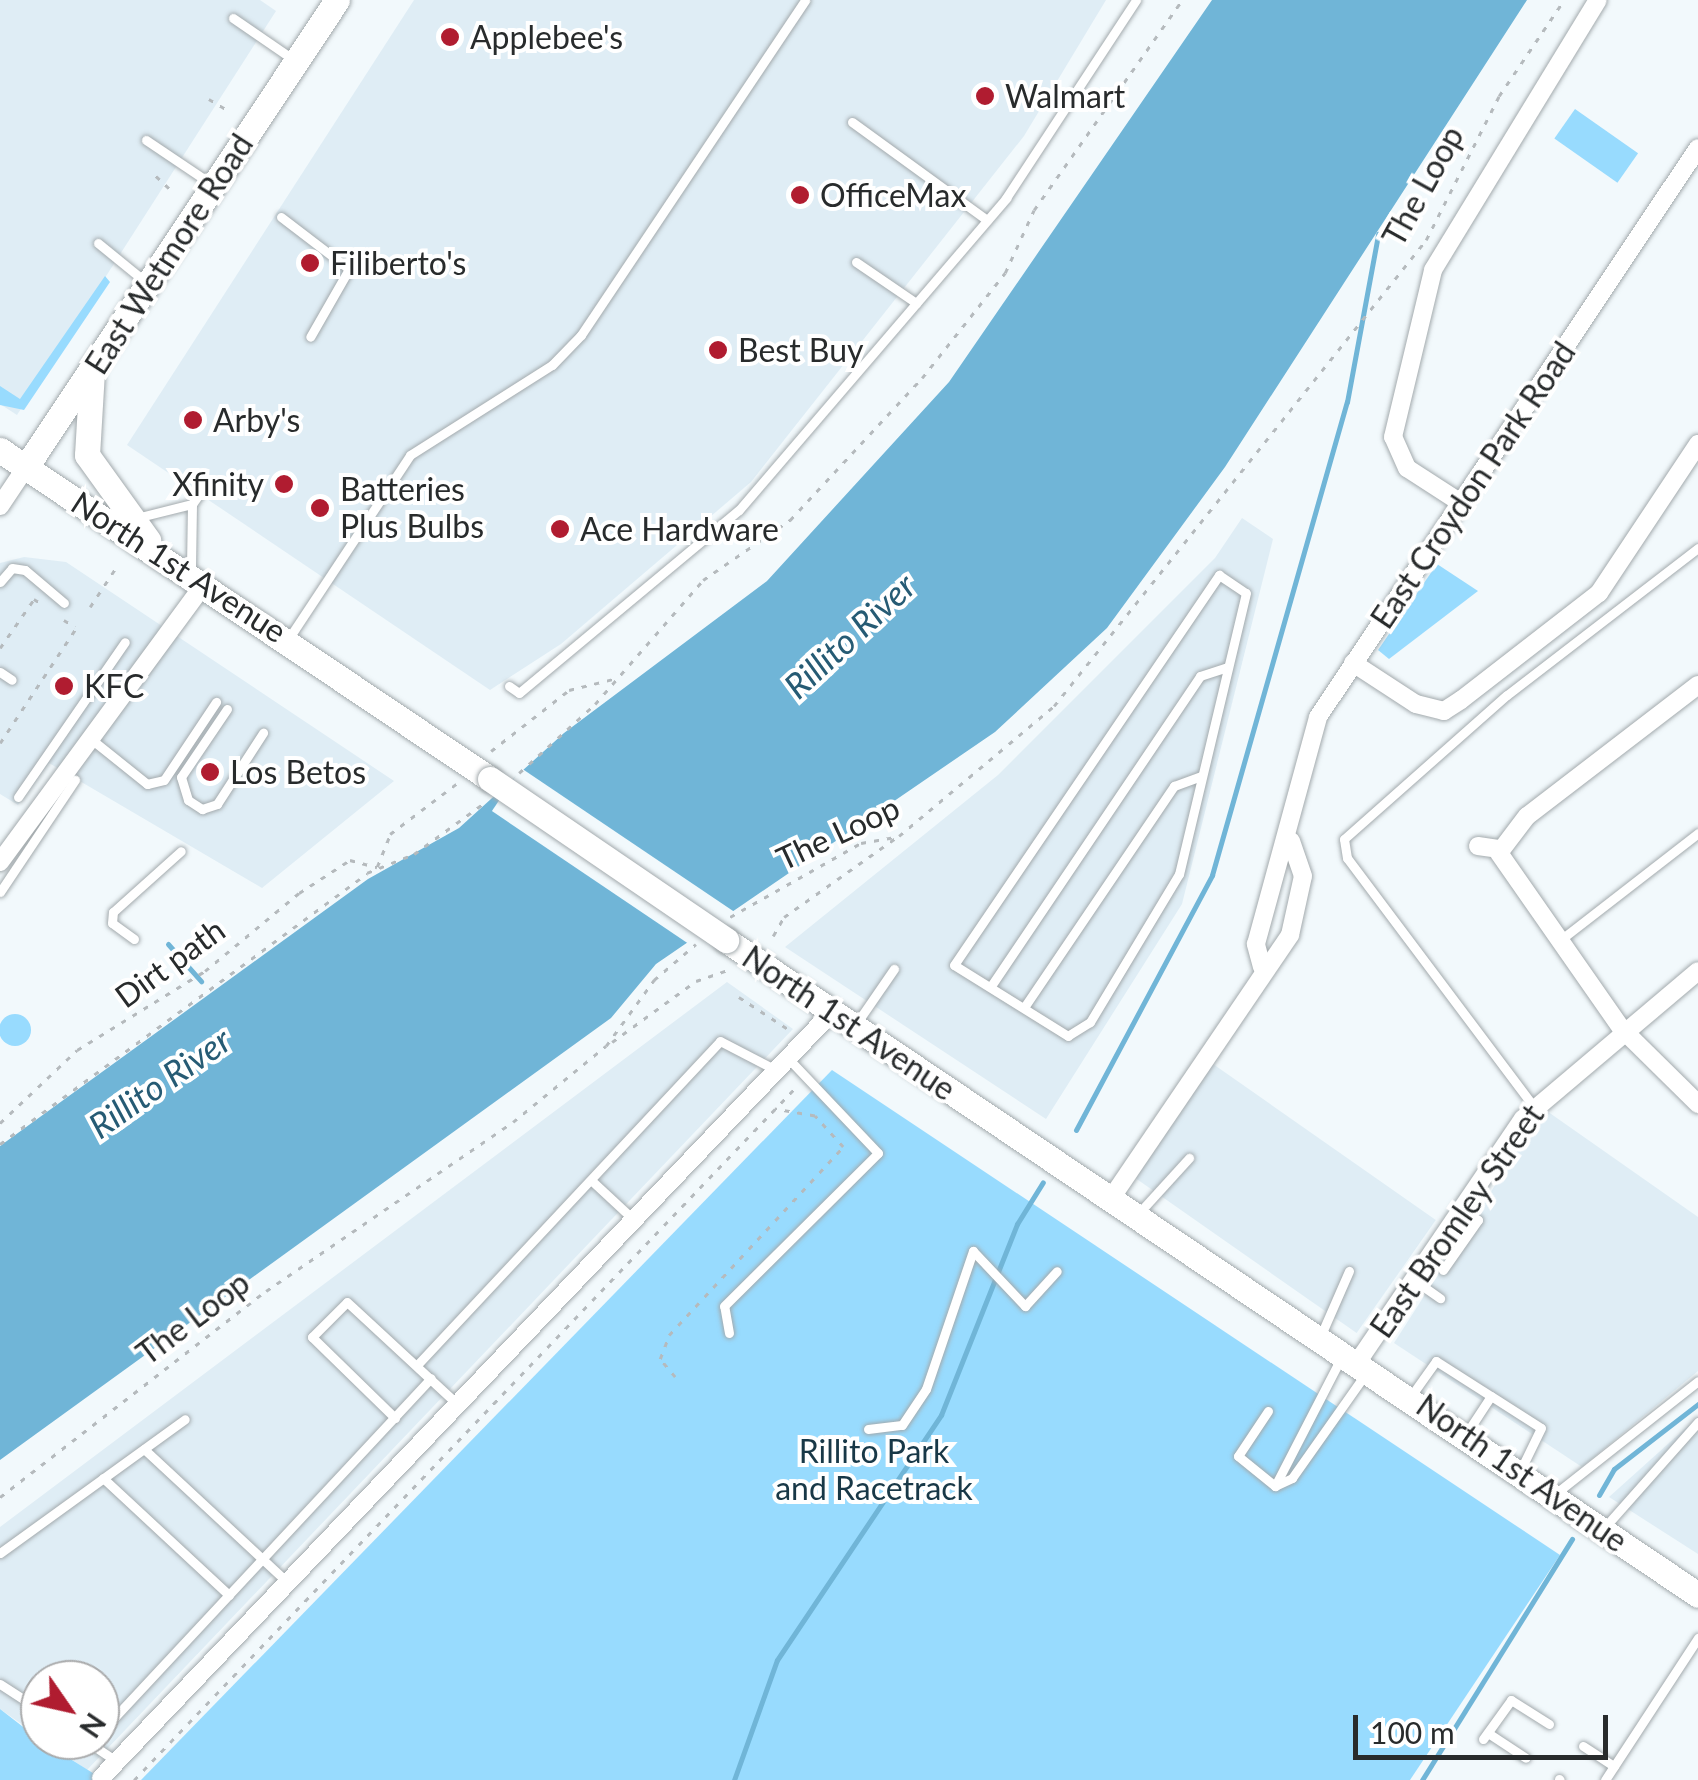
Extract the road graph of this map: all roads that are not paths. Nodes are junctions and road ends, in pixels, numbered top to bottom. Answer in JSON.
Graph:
{"nodes":[{"id":1,"x":804,"y":0,"type":"edge"},
{"id":2,"x":1136,"y":0,"type":"edge"},
{"id":3,"x":1598,"y":0,"type":"edge"},
{"id":4,"x":331,"y":2,"type":"edge"},
{"id":5,"x":233,"y":18,"type":"dead end"},
{"id":6,"x":296,"y":62,"type":"junction"},
{"id":7,"x":852,"y":122,"type":"dead end"},
{"id":8,"x":146,"y":140,"type":"dead end"},
{"id":9,"x":1698,"y":148,"type":"edge"},
{"id":10,"x":215,"y":186,"type":"junction"},
{"id":11,"x":281,"y":217,"type":"dead end"},
{"id":12,"x":988,"y":220,"type":"junction"},
{"id":13,"x":98,"y":244,"type":"dead end"},
{"id":14,"x":856,"y":262,"type":"dead end"},
{"id":15,"x":149,"y":284,"type":"junction"},
{"id":16,"x":916,"y":303,"type":"junction"},
{"id":17,"x":310,"y":337,"type":"dead end"},
{"id":18,"x":92,"y":371,"type":"junction"},
{"id":19,"x":1698,"y":444,"type":"edge"},
{"id":20,"x":0,"y":450,"type":"edge"},
{"id":21,"x":26,"y":467,"type":"junction"},
{"id":22,"x":205,"y":486,"type":"dead end"},
{"id":23,"x":1461,"y":503,"type":"junction"},
{"id":24,"x":192,"y":504,"type":"junction"},
{"id":25,"x":0,"y":506,"type":"edge"},
{"id":26,"x":129,"y":514,"type":"junction"},
{"id":27,"x":1698,"y":548,"type":"edge"},
{"id":28,"x":157,"y":552,"type":"junction"},
{"id":29,"x":198,"y":578,"type":"junction"},
{"id":30,"x":0,"y":582,"type":"edge"},
{"id":31,"x":64,"y":603,"type":"dead end"},
{"id":32,"x":290,"y":638,"type":"junction"},
{"id":33,"x":125,"y":642,"type":"dead end"},
{"id":34,"x":1353,"y":664,"type":"junction"},
{"id":35,"x":1228,"y":667,"type":"junction"},
{"id":36,"x":0,"y":672,"type":"edge"},
{"id":37,"x":12,"y":680,"type":"dead end"},
{"id":38,"x":1698,"y":684,"type":"edge"},
{"id":39,"x":509,"y":686,"type":"dead end"},
{"id":40,"x":216,"y":702,"type":"dead end"},
{"id":41,"x":226,"y":709,"type":"dead end"},
{"id":42,"x":263,"y":733,"type":"dead end"},
{"id":43,"x":90,"y":737,"type":"junction"},
{"id":44,"x":1201,"y":776,"type":"junction"},
{"id":45,"x":75,"y":780,"type":"dead end"},
{"id":46,"x":18,"y":797,"type":"dead end"},
{"id":47,"x":1698,"y":833,"type":"edge"},
{"id":48,"x":1291,"y":841,"type":"junction"},
{"id":49,"x":1478,"y":846,"type":"dead end"},
{"id":50,"x":181,"y":851,"type":"dead end"},
{"id":51,"x":1500,"y":851,"type":"junction"},
{"id":52,"x":0,"y":862,"type":"edge"},
{"id":53,"x":0,"y":892,"type":"edge"},
{"id":54,"x":1297,"y":902,"type":"junction"},
{"id":55,"x":1267,"y":903,"type":"junction"},
{"id":56,"x":134,"y":939,"type":"dead end"},
{"id":57,"x":1556,"y":943,"type":"junction"},
{"id":58,"x":1262,"y":967,"type":"junction"},
{"id":59,"x":894,"y":969,"type":"dead end"},
{"id":60,"x":1698,"y":971,"type":"edge"},
{"id":61,"x":991,"y":986,"type":"junction"},
{"id":62,"x":1025,"y":1006,"type":"junction"},
{"id":63,"x":831,"y":1013,"type":"junction"},
{"id":64,"x":853,"y":1028,"type":"junction"},
{"id":65,"x":1622,"y":1029,"type":"junction"},
{"id":66,"x":782,"y":1064,"type":"junction"},
{"id":67,"x":1698,"y":1104,"type":"edge"},
{"id":68,"x":1534,"y":1107,"type":"junction"},
{"id":69,"x":1189,"y":1158,"type":"dead end"},
{"id":70,"x":591,"y":1180,"type":"junction"},
{"id":71,"x":1112,"y":1197,"type":"junction"},
{"id":72,"x":1461,"y":1209,"type":"junction"},
{"id":73,"x":1138,"y":1214,"type":"junction"},
{"id":74,"x":634,"y":1220,"type":"junction"},
{"id":75,"x":1442,"y":1270,"type":"dead end"},
{"id":76,"x":1057,"y":1271,"type":"dead end"},
{"id":77,"x":1350,"y":1271,"type":"dead end"},
{"id":78,"x":1413,"y":1280,"type":"junction"},
{"id":79,"x":1440,"y":1298,"type":"dead end"},
{"id":80,"x":729,"y":1334,"type":"dead end"},
{"id":81,"x":1321,"y":1335,"type":"junction"},
{"id":82,"x":1358,"y":1359,"type":"junction"},
{"id":83,"x":418,"y":1364,"type":"junction"},
{"id":84,"x":431,"y":1378,"type":"junction"},
{"id":85,"x":1698,"y":1381,"type":"edge"},
{"id":86,"x":1411,"y":1396,"type":"junction"},
{"id":87,"x":1491,"y":1396,"type":"junction"},
{"id":88,"x":457,"y":1404,"type":"junction"},
{"id":89,"x":1268,"y":1410,"type":"dead end"},
{"id":90,"x":395,"y":1418,"type":"junction"},
{"id":91,"x":184,"y":1419,"type":"dead end"},
{"id":92,"x":1698,"y":1422,"type":"edge"},
{"id":93,"x":868,"y":1429,"type":"dead end"},
{"id":94,"x":1466,"y":1434,"type":"junction"},
{"id":95,"x":144,"y":1448,"type":"junction"},
{"id":96,"x":1520,"y":1472,"type":"junction"},
{"id":97,"x":103,"y":1478,"type":"junction"},
{"id":98,"x":1276,"y":1486,"type":"junction"},
{"id":99,"x":1554,"y":1495,"type":"junction"},
{"id":100,"x":1603,"y":1530,"type":"junction"},
{"id":101,"x":0,"y":1552,"type":"edge"},
{"id":102,"x":264,"y":1558,"type":"junction"},
{"id":103,"x":287,"y":1582,"type":"junction"},
{"id":104,"x":1698,"y":1595,"type":"edge"},
{"id":105,"x":229,"y":1596,"type":"junction"},
{"id":106,"x":1698,"y":1638,"type":"edge"},
{"id":107,"x":120,"y":1712,"type":"edge"},
{"id":108,"x":1549,"y":1724,"type":"dead end"},
{"id":109,"x":1583,"y":1746,"type":"dead end"},
{"id":110,"x":1526,"y":1758,"type":"dead end"},
{"id":111,"x":116,"y":1761,"type":"joint"},
{"id":112,"x":1614,"y":1766,"type":"junction"},
{"id":113,"x":98,"y":1779,"type":"edge"},
{"id":114,"x":1604,"y":1780,"type":"edge"}],
"edges":[{"from":1,"to":32,"type":"lane"},
{"from":2,"to":12,"type":"lane"},
{"from":3,"to":23,"type":"street"},
{"from":4,"to":6,"type":"main road","name":"East Wetmore Road"},
{"from":5,"to":6,"type":"lane"},
{"from":6,"to":10,"type":"main road","name":"East Wetmore Road"},
{"from":7,"to":12,"type":"lane"},
{"from":8,"to":10,"type":"lane"},
{"from":9,"to":23,"type":"street","name":"East Croydon Park Road"},
{"from":10,"to":15,"type":"main road","name":"East Wetmore Road"},
{"from":11,"to":17,"type":"lane"},
{"from":12,"to":16,"type":"lane"},
{"from":13,"to":15,"type":"lane"},
{"from":14,"to":16,"type":"lane"},
{"from":15,"to":18,"type":"main road","name":"East Wetmore Road"},
{"from":16,"to":39,"type":"lane"},
{"from":18,"to":21,"type":"main road","name":"East Wetmore Road"},
{"from":18,"to":26,"type":"main road"},
{"from":19,"to":34,"type":"street"},
{"from":20,"to":21,"type":"main road","name":"North 1st Avenue"},
{"from":21,"to":25,"type":"street","name":"East Wetmore Road"},
{"from":21,"to":28,"type":"main road","name":"North 1st Avenue"},
{"from":22,"to":24,"type":"lane"},
{"from":23,"to":34,"type":"street","name":"East Croydon Park Road"},
{"from":24,"to":26,"type":"lane"},
{"from":24,"to":29,"type":"lane"},
{"from":26,"to":28,"type":"main road"},
{"from":27,"to":68,"type":"lane"},
{"from":28,"to":29,"type":"main road","name":"North 1st Avenue"},
{"from":29,"to":32,"type":"main road","name":"North 1st Avenue"},
{"from":29,"to":43,"type":"street"},
{"from":30,"to":31,"type":"lane"},
{"from":32,"to":63,"type":"main road","name":"North 1st Avenue","bridge":true},
{"from":33,"to":46,"type":"lane"},
{"from":34,"to":48,"type":"street","name":"East Croydon Park Road"},
{"from":35,"to":44,"type":"lane"},
{"from":35,"to":61,"type":"lane"},
{"from":35,"to":61,"type":"lane"},
{"from":36,"to":37,"type":"lane"},
{"from":38,"to":51,"type":"street"},
{"from":40,"to":43,"type":"lane"},
{"from":41,"to":42,"type":"lane"},
{"from":43,"to":52,"type":"street"},
{"from":44,"to":62,"type":"lane"},
{"from":44,"to":62,"type":"lane"},
{"from":45,"to":53,"type":"lane"},
{"from":47,"to":57,"type":"lane"},
{"from":48,"to":54,"type":"street","name":"East Croydon Park Road"},
{"from":48,"to":55,"type":"street","name":"East Croydon Park Road"},
{"from":49,"to":51,"type":"street"},
{"from":50,"to":56,"type":"lane"},
{"from":51,"to":57,"type":"street"},
{"from":54,"to":55,"type":"lane"},
{"from":54,"to":58,"type":"street","name":"East Croydon Park Road"},
{"from":55,"to":58,"type":"street","name":"East Croydon Park Road"},
{"from":57,"to":65,"type":"street"},
{"from":58,"to":71,"type":"street","name":"East Croydon Park Road"},
{"from":59,"to":64,"type":"lane"},
{"from":60,"to":65,"type":"street","name":"East Bromley Street"},
{"from":61,"to":62,"type":"lane"},
{"from":63,"to":64,"type":"main road","name":"North 1st Avenue"},
{"from":63,"to":66,"type":"street"},
{"from":64,"to":71,"type":"main road","name":"North 1st Avenue"},
{"from":65,"to":67,"type":"street"},
{"from":65,"to":68,"type":"street","name":"East Bromley Street"},
{"from":66,"to":70,"type":"lane"},
{"from":66,"to":74,"type":"street"},
{"from":66,"to":80,"type":"lane"},
{"from":68,"to":72,"type":"street","name":"East Bromley Street"},
{"from":69,"to":73,"type":"lane"},
{"from":70,"to":74,"type":"lane"},
{"from":70,"to":83,"type":"lane"},
{"from":71,"to":73,"type":"main road","name":"North 1st Avenue"},
{"from":72,"to":75,"type":"lane"},
{"from":72,"to":78,"type":"street","name":"East Bromley Street"},
{"from":73,"to":81,"type":"main road","name":"North 1st Avenue"},
{"from":74,"to":88,"type":"street"},
{"from":76,"to":93,"type":"lane"},
{"from":77,"to":81,"type":"lane"},
{"from":78,"to":79,"type":"lane"},
{"from":78,"to":82,"type":"street","name":"East Bromley Street"},
{"from":81,"to":82,"type":"main road","name":"North 1st Avenue"},
{"from":82,"to":86,"type":"main road","name":"North 1st Avenue"},
{"from":82,"to":98,"type":"lane"},
{"from":82,"to":98,"type":"lane"},
{"from":83,"to":84,"type":"lane"},
{"from":83,"to":90,"type":"lane"},
{"from":84,"to":88,"type":"lane"},
{"from":84,"to":90,"type":"lane"},
{"from":85,"to":99,"type":"lane"},
{"from":86,"to":87,"type":"lane"},
{"from":86,"to":94,"type":"main road","name":"North 1st Avenue"},
{"from":87,"to":94,"type":"lane"},
{"from":87,"to":96,"type":"lane"},
{"from":88,"to":103,"type":"street"},
{"from":89,"to":98,"type":"lane"},
{"from":90,"to":102,"type":"lane"},
{"from":91,"to":95,"type":"lane"},
{"from":92,"to":100,"type":"lane"},
{"from":94,"to":96,"type":"main road","name":"North 1st Avenue"},
{"from":95,"to":97,"type":"lane"},
{"from":95,"to":102,"type":"lane"},
{"from":96,"to":99,"type":"main road","name":"North 1st Avenue"},
{"from":97,"to":101,"type":"lane"},
{"from":97,"to":105,"type":"lane"},
{"from":99,"to":100,"type":"main road","name":"North 1st Avenue"},
{"from":100,"to":104,"type":"main road","name":"North 1st Avenue"},
{"from":102,"to":103,"type":"lane"},
{"from":102,"to":105,"type":"lane"},
{"from":103,"to":111,"type":"street"},
{"from":105,"to":107,"type":"lane"},
{"from":106,"to":112,"type":"lane"},
{"from":108,"to":110,"type":"lane"},
{"from":109,"to":112,"type":"lane"},
{"from":111,"to":113,"type":"street"},
{"from":112,"to":114,"type":"lane"}]}
